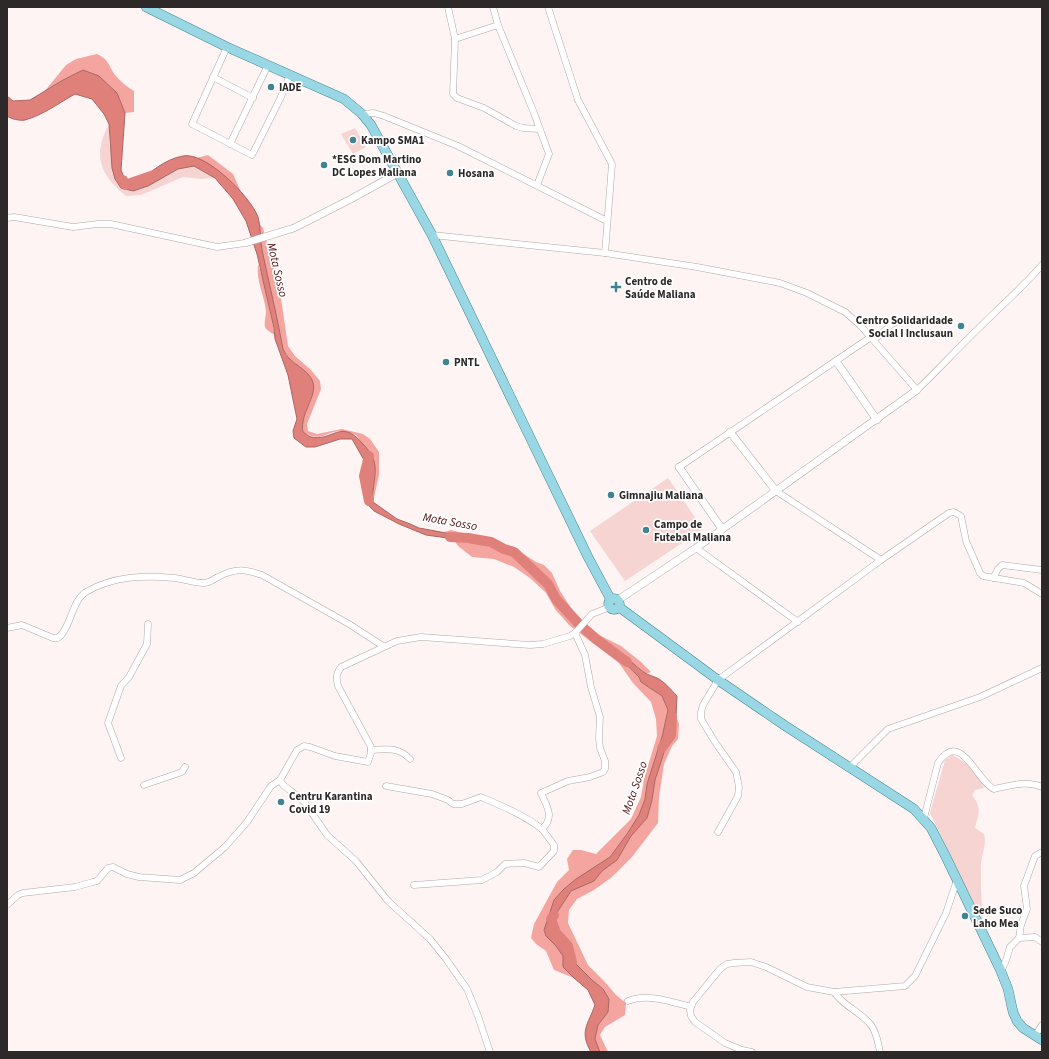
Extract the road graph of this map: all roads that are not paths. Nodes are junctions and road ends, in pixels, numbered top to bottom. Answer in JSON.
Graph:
{"nodes":[{"id":1,"x":146,"y":7,"type":"edge"},
{"id":2,"x":448,"y":7,"type":"edge"},
{"id":3,"x":493,"y":7,"type":"edge"},
{"id":4,"x":548,"y":7,"type":"edge"},
{"id":5,"x":498,"y":25,"type":"junction"},
{"id":6,"x":455,"y":39,"type":"junction"},
{"id":7,"x":227,"y":47,"type":"junction"},
{"id":8,"x":268,"y":65,"type":"junction"},
{"id":9,"x":290,"y":76,"type":"junction"},
{"id":10,"x":213,"y":77,"type":"junction"},
{"id":11,"x":253,"y":98,"type":"junction"},
{"id":12,"x":362,"y":114,"type":"junction"},
{"id":13,"x":540,"y":129,"type":"junction"},
{"id":14,"x":230,"y":144,"type":"junction"},
{"id":15,"x":398,"y":173,"type":"junction"},
{"id":16,"x":537,"y":185,"type":"junction"},
{"id":17,"x":7,"y":218,"type":"edge"},
{"id":18,"x":607,"y":220,"type":"junction"},
{"id":19,"x":432,"y":235,"type":"junction"},
{"id":20,"x":245,"y":243,"type":"joint"},
{"id":21,"x":605,"y":253,"type":"junction"},
{"id":22,"x":1042,"y":265,"type":"edge"},
{"id":23,"x":899,"y":321,"type":"dead end"},
{"id":24,"x":872,"y":338,"type":"junction"},
{"id":25,"x":836,"y":361,"type":"junction"},
{"id":26,"x":917,"y":390,"type":"junction"},
{"id":27,"x":877,"y":420,"type":"junction"},
{"id":28,"x":730,"y":432,"type":"junction"},
{"id":29,"x":679,"y":467,"type":"joint"},
{"id":30,"x":776,"y":491,"type":"junction"},
{"id":31,"x":722,"y":529,"type":"junction"},
{"id":32,"x":696,"y":548,"type":"junction"},
{"id":33,"x":881,"y":560,"type":"junction"},
{"id":34,"x":1042,"y":570,"type":"edge"},
{"id":35,"x":993,"y":578,"type":"junction"},
{"id":36,"x":1042,"y":594,"type":"edge"},
{"id":37,"x":614,"y":604,"type":"junction"},
{"id":38,"x":798,"y":622,"type":"junction"},
{"id":39,"x":148,"y":624,"type":"dead end"},
{"id":40,"x":7,"y":628,"type":"edge"},
{"id":41,"x":574,"y":633,"type":"junction"},
{"id":42,"x":383,"y":646,"type":"junction"},
{"id":43,"x":1042,"y":668,"type":"edge"},
{"id":44,"x":718,"y":680,"type":"junction"},
{"id":45,"x":371,"y":750,"type":"junction"},
{"id":46,"x":121,"y":758,"type":"dead end"},
{"id":47,"x":410,"y":759,"type":"dead end"},
{"id":48,"x":185,"y":767,"type":"dead end"},
{"id":49,"x":849,"y":768,"type":"junction"},
{"id":50,"x":280,"y":780,"type":"junction"},
{"id":51,"x":144,"y":785,"type":"dead end"},
{"id":52,"x":386,"y":786,"type":"dead end"},
{"id":53,"x":1042,"y":787,"type":"edge"},
{"id":54,"x":924,"y":818,"type":"junction"},
{"id":55,"x":542,"y":828,"type":"junction"},
{"id":56,"x":718,"y":832,"type":"dead end"},
{"id":57,"x":1042,"y":852,"type":"edge"},
{"id":58,"x":957,"y":879,"type":"junction"},
{"id":59,"x":414,"y":885,"type":"dead end"},
{"id":60,"x":7,"y":905,"type":"edge"},
{"id":61,"x":1019,"y":938,"type":"junction"},
{"id":62,"x":1042,"y":942,"type":"edge"},
{"id":63,"x":1001,"y":972,"type":"junction"},
{"id":64,"x":834,"y":992,"type":"junction"},
{"id":65,"x":628,"y":1001,"type":"dead end"},
{"id":66,"x":691,"y":1007,"type":"junction"},
{"id":67,"x":1042,"y":1025,"type":"edge"},
{"id":68,"x":1039,"y":1038,"type":"edge"},
{"id":69,"x":490,"y":1052,"type":"edge"},
{"id":70,"x":752,"y":1052,"type":"edge"},
{"id":71,"x":880,"y":1052,"type":"edge"}],
"edges":[{"from":1,"to":7,"type":"main road"},
{"from":2,"to":6,"type":"street"},
{"from":3,"to":5,"type":"street"},
{"from":4,"to":18,"type":"street"},
{"from":5,"to":6,"type":"street"},
{"from":5,"to":13,"type":"street"},
{"from":6,"to":13,"type":"street"},
{"from":7,"to":8,"type":"main road"},
{"from":7,"to":10,"type":"street"},
{"from":8,"to":9,"type":"main road"},
{"from":8,"to":11,"type":"street"},
{"from":9,"to":12,"type":"main road"},
{"from":9,"to":14,"type":"street"},
{"from":10,"to":11,"type":"street"},
{"from":10,"to":14,"type":"street"},
{"from":11,"to":14,"type":"street"},
{"from":12,"to":15,"type":"main road"},
{"from":12,"to":16,"type":"street"},
{"from":13,"to":16,"type":"street"},
{"from":15,"to":19,"type":"main road"},
{"from":15,"to":20,"type":"street"},
{"from":16,"to":18,"type":"street"},
{"from":17,"to":20,"type":"street"},
{"from":18,"to":21,"type":"street"},
{"from":19,"to":21,"type":"street"},
{"from":19,"to":37,"type":"main road"},
{"from":21,"to":24,"type":"street"},
{"from":22,"to":26,"type":"street"},
{"from":23,"to":24,"type":"street"},
{"from":24,"to":25,"type":"street"},
{"from":24,"to":26,"type":"street"},
{"from":25,"to":27,"type":"street"},
{"from":25,"to":28,"type":"street"},
{"from":26,"to":27,"type":"street"},
{"from":27,"to":30,"type":"street"},
{"from":28,"to":29,"type":"street"},
{"from":28,"to":30,"type":"street"},
{"from":29,"to":31,"type":"street"},
{"from":30,"to":31,"type":"street"},
{"from":30,"to":33,"type":"street"},
{"from":31,"to":32,"type":"street"},
{"from":32,"to":37,"type":"street"},
{"from":32,"to":38,"type":"street"},
{"from":33,"to":35,"type":"street"},
{"from":33,"to":38,"type":"street"},
{"from":34,"to":35,"type":"street"},
{"from":35,"to":36,"type":"street"},
{"from":37,"to":41,"type":"street"},
{"from":37,"to":44,"type":"main road"},
{"from":38,"to":44,"type":"street"},
{"from":39,"to":46,"type":"street"},
{"from":40,"to":42,"type":"street"},
{"from":41,"to":42,"type":"street"},
{"from":41,"to":55,"type":"street"},
{"from":42,"to":45,"type":"street"},
{"from":43,"to":49,"type":"street"},
{"from":44,"to":49,"type":"main road"},
{"from":44,"to":56,"type":"street"},
{"from":45,"to":47,"type":"street"},
{"from":45,"to":50,"type":"street"},
{"from":48,"to":51,"type":"street"},
{"from":49,"to":54,"type":"main road"},
{"from":50,"to":60,"type":"street"},
{"from":50,"to":69,"type":"street"},
{"from":52,"to":55,"type":"street"},
{"from":53,"to":54,"type":"street"},
{"from":54,"to":58,"type":"main road"},
{"from":55,"to":59,"type":"street"},
{"from":57,"to":61,"type":"street"},
{"from":58,"to":63,"type":"main road"},
{"from":58,"to":64,"type":"street"},
{"from":61,"to":62,"type":"street"},
{"from":61,"to":63,"type":"street"},
{"from":63,"to":68,"type":"main road"},
{"from":64,"to":66,"type":"street"},
{"from":64,"to":71,"type":"street"},
{"from":65,"to":66,"type":"street"},
{"from":66,"to":70,"type":"street"},
{"from":67,"to":68,"type":"street"}]}
